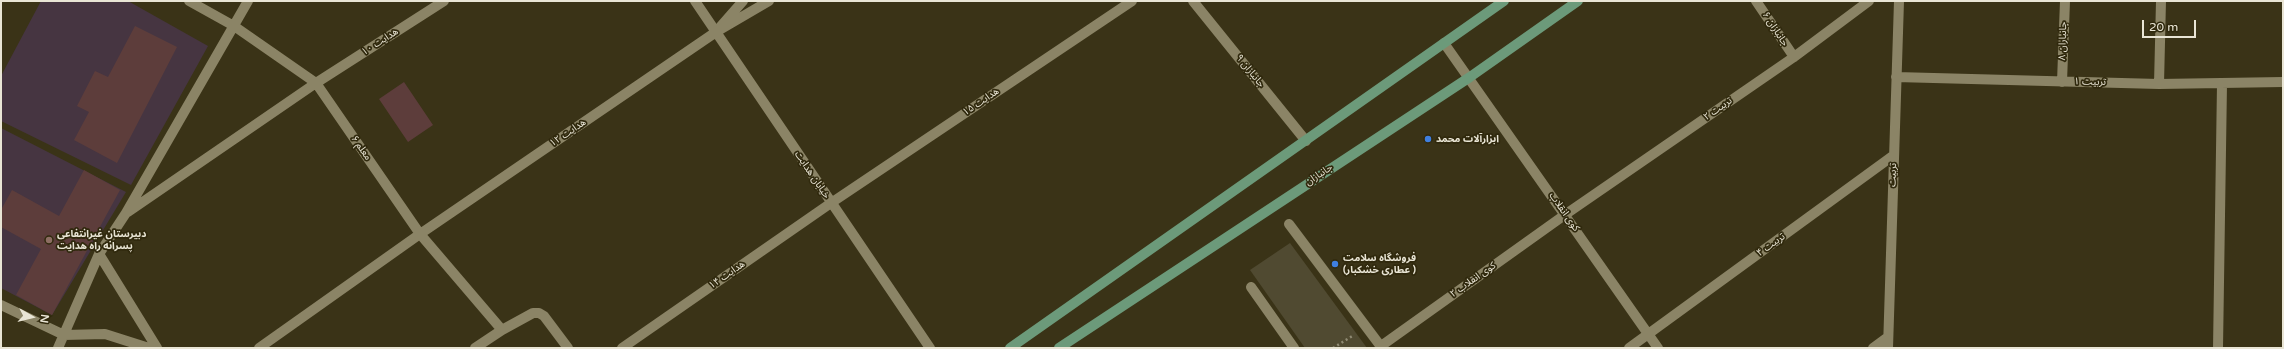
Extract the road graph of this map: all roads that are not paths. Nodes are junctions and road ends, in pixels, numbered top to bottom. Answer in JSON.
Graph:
{"nodes":[{"id":1,"x":189,"y":1,"type":"edge"},
{"id":2,"x":248,"y":1,"type":"edge"},
{"id":3,"x":444,"y":1,"type":"edge"},
{"id":4,"x":695,"y":1,"type":"edge"},
{"id":5,"x":743,"y":1,"type":"edge"},
{"id":6,"x":769,"y":1,"type":"edge"},
{"id":7,"x":1132,"y":1,"type":"edge"},
{"id":8,"x":1193,"y":1,"type":"edge"},
{"id":9,"x":1504,"y":1,"type":"edge"},
{"id":10,"x":1578,"y":1,"type":"edge"},
{"id":11,"x":1756,"y":1,"type":"edge"},
{"id":12,"x":1869,"y":1,"type":"edge"},
{"id":13,"x":1899,"y":1,"type":"edge"},
{"id":14,"x":2065,"y":1,"type":"edge"},
{"id":15,"x":2161,"y":1,"type":"edge"},
{"id":16,"x":234,"y":26,"type":"junction"},
{"id":17,"x":716,"y":32,"type":"junction"},
{"id":18,"x":1444,"y":43,"type":"junction"},
{"id":19,"x":1794,"y":58,"type":"junction"},
{"id":20,"x":1470,"y":76,"type":"junction"},
{"id":21,"x":1896,"y":77,"type":"junction"},
{"id":22,"x":2062,"y":82,"type":"junction"},
{"id":23,"x":2283,"y":82,"type":"edge"},
{"id":24,"x":316,"y":83,"type":"junction"},
{"id":25,"x":2159,"y":84,"type":"junction"},
{"id":26,"x":2222,"y":84,"type":"junction"},
{"id":27,"x":1306,"y":140,"type":"junction"},
{"id":28,"x":1894,"y":155,"type":"junction"},
{"id":29,"x":831,"y":203,"type":"junction"},
{"id":30,"x":126,"y":214,"type":"junction"},
{"id":31,"x":1566,"y":214,"type":"junction"},
{"id":32,"x":1289,"y":224,"type":"dead end"},
{"id":33,"x":420,"y":234,"type":"junction"},
{"id":34,"x":99,"y":254,"type":"junction"},
{"id":35,"x":1251,"y":287,"type":"dead end"},
{"id":36,"x":1,"y":305,"type":"edge"},
{"id":37,"x":502,"y":330,"type":"junction"},
{"id":38,"x":1648,"y":334,"type":"junction"},
{"id":39,"x":64,"y":335,"type":"junction"},
{"id":40,"x":1888,"y":336,"type":"junction"},
{"id":41,"x":1382,"y":347,"type":"edge"},
{"id":42,"x":58,"y":348,"type":"edge"},
{"id":43,"x":149,"y":348,"type":"edge"},
{"id":44,"x":157,"y":348,"type":"edge"},
{"id":45,"x":259,"y":348,"type":"edge"},
{"id":46,"x":475,"y":348,"type":"edge"},
{"id":47,"x":568,"y":348,"type":"edge"},
{"id":48,"x":622,"y":348,"type":"edge"},
{"id":49,"x":930,"y":348,"type":"edge"},
{"id":50,"x":1010,"y":348,"type":"edge"},
{"id":51,"x":1059,"y":348,"type":"edge"},
{"id":52,"x":1294,"y":348,"type":"edge"},
{"id":53,"x":1629,"y":348,"type":"edge"},
{"id":54,"x":1658,"y":348,"type":"edge"},
{"id":55,"x":1873,"y":348,"type":"edge"},
{"id":56,"x":1888,"y":348,"type":"edge"},
{"id":57,"x":2218,"y":348,"type":"edge"}],
"edges":[{"from":1,"to":16,"type":"street","name":"معلم ۶"},
{"from":2,"to":16,"type":"street"},
{"from":3,"to":24,"type":"street","name":"هدایت ۱۰"},
{"from":4,"to":17,"type":"street","name":"خیابان هدایت"},
{"from":5,"to":17,"type":"street"},
{"from":6,"to":17,"type":"street"},
{"from":7,"to":29,"type":"street","name":"هدایت ۱۵"},
{"from":8,"to":27,"type":"street","name":"جانبازان ۹"},
{"from":9,"to":18,"type":"main road"},
{"from":10,"to":20,"type":"main road","name":"جانبازان"},
{"from":11,"to":19,"type":"street","name":"جانبازان ۶"},
{"from":12,"to":19,"type":"street","name":"تربیت ۲"},
{"from":13,"to":21,"type":"street","name":"تربیت"},
{"from":14,"to":22,"type":"street","name":"جانباران ۸"},
{"from":15,"to":25,"type":"street"},
{"from":16,"to":24,"type":"street","name":"معلم ۶"},
{"from":16,"to":30,"type":"street"},
{"from":17,"to":29,"type":"street","name":"خیابان هدایت"},
{"from":17,"to":33,"type":"street","name":"هدایت ۱۲"},
{"from":18,"to":20,"type":"street","name":"کوی انقلاب"},
{"from":18,"to":27,"type":"main road"},
{"from":19,"to":31,"type":"street","name":"تربیت ۲"},
{"from":20,"to":31,"type":"street","name":"کوی انقلاب"},
{"from":20,"to":51,"type":"main road","name":"جانبازان"},
{"from":21,"to":22,"type":"street","name":"تربیت ۱"},
{"from":21,"to":28,"type":"street","name":"تربیت"},
{"from":22,"to":25,"type":"street","name":"تربیت ۱"},
{"from":23,"to":26,"type":"street","name":"تربیت ۱"},
{"from":24,"to":30,"type":"street","name":"هدایت ۱۰"},
{"from":24,"to":33,"type":"street","name":"معلم ۶"},
{"from":25,"to":26,"type":"street","name":"تربیت ۱"},
{"from":26,"to":57,"type":"street"},
{"from":27,"to":50,"type":"main road"},
{"from":28,"to":38,"type":"street","name":"تربیت ۴"},
{"from":28,"to":40,"type":"street","name":"تربیت"},
{"from":29,"to":48,"type":"street","name":"هدایت ۱۴"},
{"from":29,"to":49,"type":"street","name":"خیابان هدایت"},
{"from":30,"to":34,"type":"street"},
{"from":31,"to":38,"type":"street","name":"کوی انقلاب"},
{"from":31,"to":41,"type":"street","name":"کوی انقلاب ۲"},
{"from":32,"to":41,"type":"street"},
{"from":33,"to":37,"type":"street","name":"معلم ۶"},
{"from":33,"to":45,"type":"street","name":"هدایت ۱۲"},
{"from":34,"to":39,"type":"street"},
{"from":34,"to":44,"type":"street"},
{"from":35,"to":52,"type":"street"},
{"from":36,"to":39,"type":"street"},
{"from":37,"to":46,"type":"street"},
{"from":37,"to":47,"type":"street"},
{"from":38,"to":53,"type":"street","name":"تربیت ۴"},
{"from":38,"to":54,"type":"street","name":"کوی انقلاب"},
{"from":39,"to":42,"type":"street"},
{"from":39,"to":43,"type":"street"},
{"from":40,"to":55,"type":"street"},
{"from":40,"to":56,"type":"street","name":"تربیت"}]}
